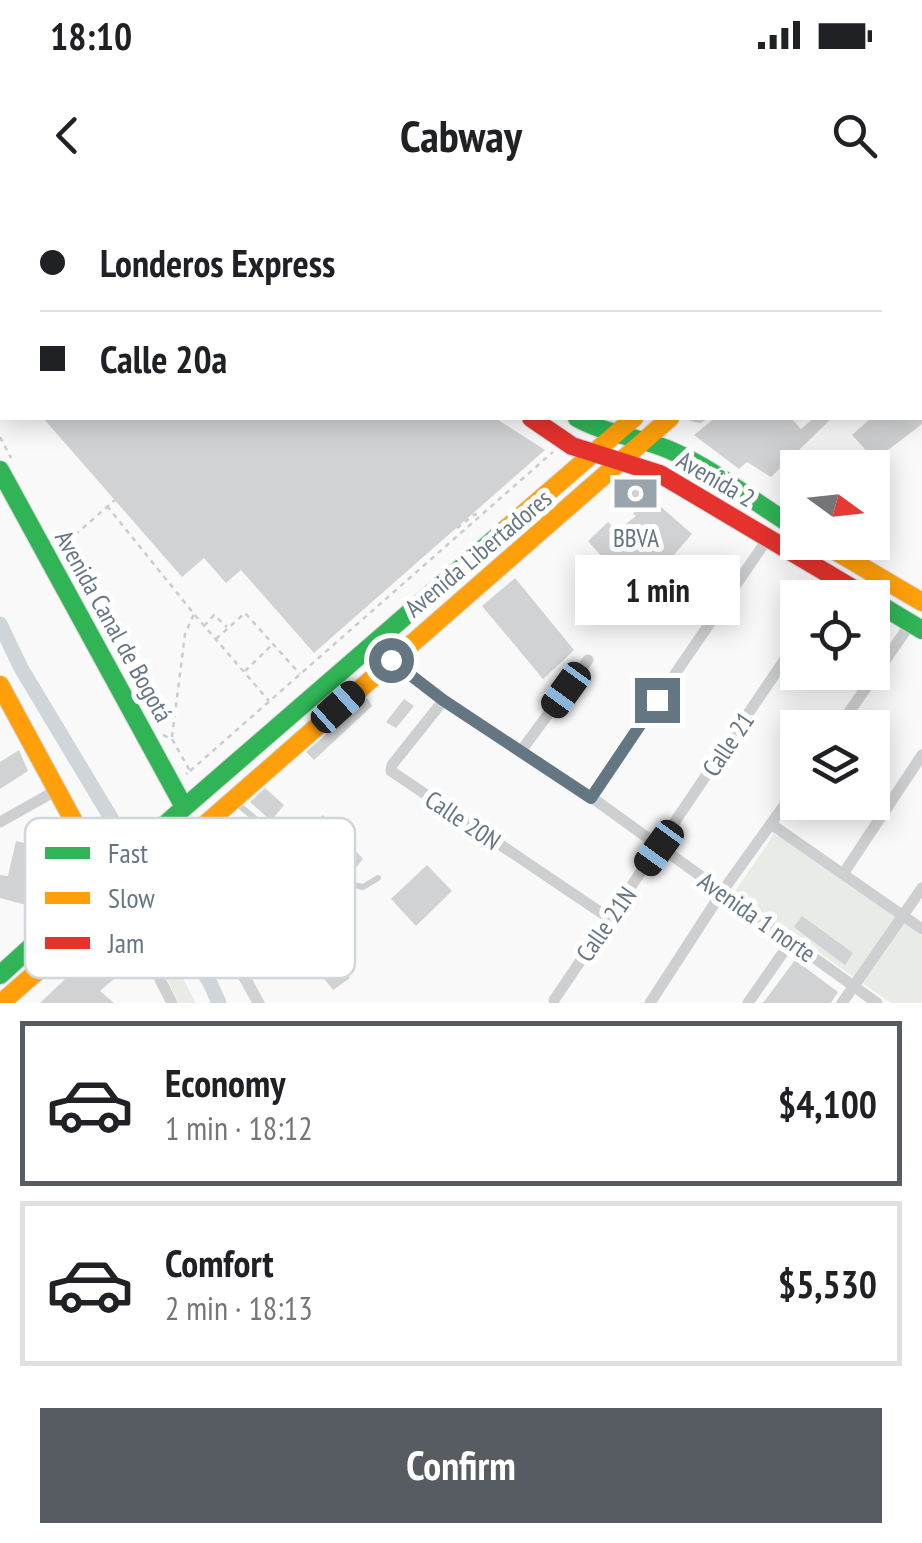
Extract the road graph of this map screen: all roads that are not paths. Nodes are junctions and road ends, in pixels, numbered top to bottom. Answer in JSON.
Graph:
{"nodes":[{"id":1,"x":534,"y":420,"type":"edge"},
{"id":2,"x":579,"y":420,"type":"edge"},
{"id":3,"x":632,"y":420,"type":"edge"},
{"id":4,"x":668,"y":420,"type":"edge"},
{"id":5,"x":614,"y":434,"type":"junction"},
{"id":6,"x":646,"y":440,"type":"junction"},
{"id":7,"x":592,"y":454,"type":"junction"},
{"id":8,"x":622,"y":462,"type":"junction"},
{"id":9,"x":0,"y":470,"type":"edge"},
{"id":10,"x":780,"y":518,"type":"edge"},
{"id":11,"x":768,"y":538,"type":"junction"},
{"id":12,"x":851,"y":560,"type":"edge"},
{"id":13,"x":839,"y":579,"type":"edge"},
{"id":14,"x":922,"y":602,"type":"edge"},
{"id":15,"x":890,"y":610,"type":"edge"},
{"id":16,"x":916,"y":627,"type":"edge"},
{"id":17,"x":391,"y":660,"type":"junction"},
{"id":18,"x":588,"y":660,"type":"dead end"},
{"id":19,"x":780,"y":667,"type":"edge"},
{"id":20,"x":0,"y":684,"type":"edge"},
{"id":21,"x":443,"y":700,"type":"junction"},
{"id":22,"x":852,"y":710,"type":"edge"},
{"id":23,"x":6,"y":712,"type":"edge"},
{"id":24,"x":520,"y":752,"type":"junction"},
{"id":25,"x":922,"y":755,"type":"edge"},
{"id":26,"x":57,"y":790,"type":"junction"},
{"id":27,"x":591,"y":798,"type":"junction"},
{"id":28,"x":233,"y":800,"type":"junction"},
{"id":29,"x":181,"y":810,"type":"junction"},
{"id":30,"x":780,"y":811,"type":"edge"},
{"id":31,"x":74,"y":818,"type":"edge"},
{"id":32,"x":172,"y":818,"type":"edge"},
{"id":33,"x":212,"y":818,"type":"edge"},
{"id":34,"x":255,"y":818,"type":"edge"},
{"id":35,"x":0,"y":822,"type":"edge"},
{"id":36,"x":771,"y":824,"type":"junction"},
{"id":37,"x":659,"y":848,"type":"junction"},
{"id":38,"x":843,"y":874,"type":"junction"},
{"id":39,"x":378,"y":878,"type":"dead end"},
{"id":40,"x":355,"y":886,"type":"edge"},
{"id":41,"x":922,"y":888,"type":"edge"},
{"id":42,"x":722,"y":892,"type":"junction"},
{"id":43,"x":903,"y":916,"type":"junction"},
{"id":44,"x":609,"y":918,"type":"junction"},
{"id":45,"x":922,"y":929,"type":"edge"},
{"id":46,"x":791,"y":941,"type":"junction"},
{"id":47,"x":25,"y":952,"type":"edge"},
{"id":48,"x":0,"y":975,"type":"edge"},
{"id":49,"x":30,"y":978,"type":"edge"},
{"id":50,"x":161,"y":978,"type":"edge"},
{"id":51,"x":854,"y":986,"type":"junction"},
{"id":52,"x":554,"y":1000,"type":"dead end"},
{"id":53,"x":1,"y":1003,"type":"edge"},
{"id":54,"x":172,"y":1003,"type":"edge"},
{"id":55,"x":650,"y":1003,"type":"edge"},
{"id":56,"x":748,"y":1003,"type":"edge"},
{"id":57,"x":842,"y":1003,"type":"edge"},
{"id":58,"x":877,"y":1003,"type":"edge"}],
"edges":[{"from":1,"to":7,"type":"main road","name":"Avenida 2"},
{"from":2,"to":5,"type":"main road","name":"Avenida 2"},
{"from":3,"to":5,"type":"main road","name":"Avenida Libertadores"},
{"from":4,"to":6,"type":"main road","name":"Avenida Libertadores"},
{"from":5,"to":6,"type":"main road","name":"Avenida 2"},
{"from":5,"to":7,"type":"main road","name":"Avenida Libertadores"},
{"from":6,"to":8,"type":"main road","name":"Avenida Libertadores"},
{"from":6,"to":10,"type":"main road","name":"Avenida 2"},
{"from":7,"to":8,"type":"main road","name":"Avenida 2"},
{"from":7,"to":29,"type":"main road","name":"Avenida Libertadores"},
{"from":8,"to":11,"type":"main road","name":"Avenida 2"},
{"from":8,"to":17,"type":"main road","name":"Avenida Libertadores"},
{"from":9,"to":29,"type":"main road","name":"Avenida Canal de Bogotá"},
{"from":11,"to":13,"type":"main road","name":"Avenida 2"},
{"from":11,"to":27,"type":"street"},
{"from":12,"to":14,"type":"main road"},
{"from":15,"to":16,"type":"main road","name":"Avenida 2"},
{"from":16,"to":22,"type":"street"},
{"from":17,"to":21,"type":"street","name":"Avenida 1 norte"},
{"from":17,"to":28,"type":"main road","name":"Avenida Libertadores"},
{"from":18,"to":24,"type":"street"},
{"from":19,"to":37,"type":"street","name":"Calle 21"},
{"from":20,"to":23,"type":"main road"},
{"from":21,"to":24,"type":"street","name":"Avenida 1 norte"},
{"from":21,"to":44,"type":"street","name":"Calle 20N"},
{"from":23,"to":26,"type":"main road"},
{"from":24,"to":27,"type":"street","name":"Avenida 1 norte"},
{"from":25,"to":38,"type":"street"},
{"from":26,"to":31,"type":"main road"},
{"from":26,"to":35,"type":"street"},
{"from":27,"to":37,"type":"street","name":"Avenida 1 norte"},
{"from":28,"to":33,"type":"main road","name":"Avenida Libertadores"},
{"from":28,"to":34,"type":"lane"},
{"from":29,"to":32,"type":"main road","name":"Avenida Libertadores"},
{"from":30,"to":36,"type":"street"},
{"from":36,"to":38,"type":"street"},
{"from":36,"to":42,"type":"street"},
{"from":37,"to":42,"type":"street","name":"Avenida 1 norte"},
{"from":37,"to":44,"type":"street","name":"Calle 21N"},
{"from":38,"to":43,"type":"street"},
{"from":39,"to":40,"type":"lane"},
{"from":41,"to":43,"type":"street"},
{"from":42,"to":46,"type":"street","name":"Avenida 1 norte"},
{"from":42,"to":55,"type":"street"},
{"from":43,"to":45,"type":"street"},
{"from":43,"to":51,"type":"street"},
{"from":44,"to":52,"type":"street","name":"Calle 21N"},
{"from":46,"to":51,"type":"street","name":"Avenida 1 norte"},
{"from":46,"to":56,"type":"street"},
{"from":47,"to":48,"type":"main road","name":"Avenida Libertadores"},
{"from":49,"to":53,"type":"main road","name":"Avenida Libertadores"},
{"from":50,"to":54,"type":"street"},
{"from":51,"to":57,"type":"street"},
{"from":51,"to":58,"type":"street","name":"Avenida 1 norte"}]}
